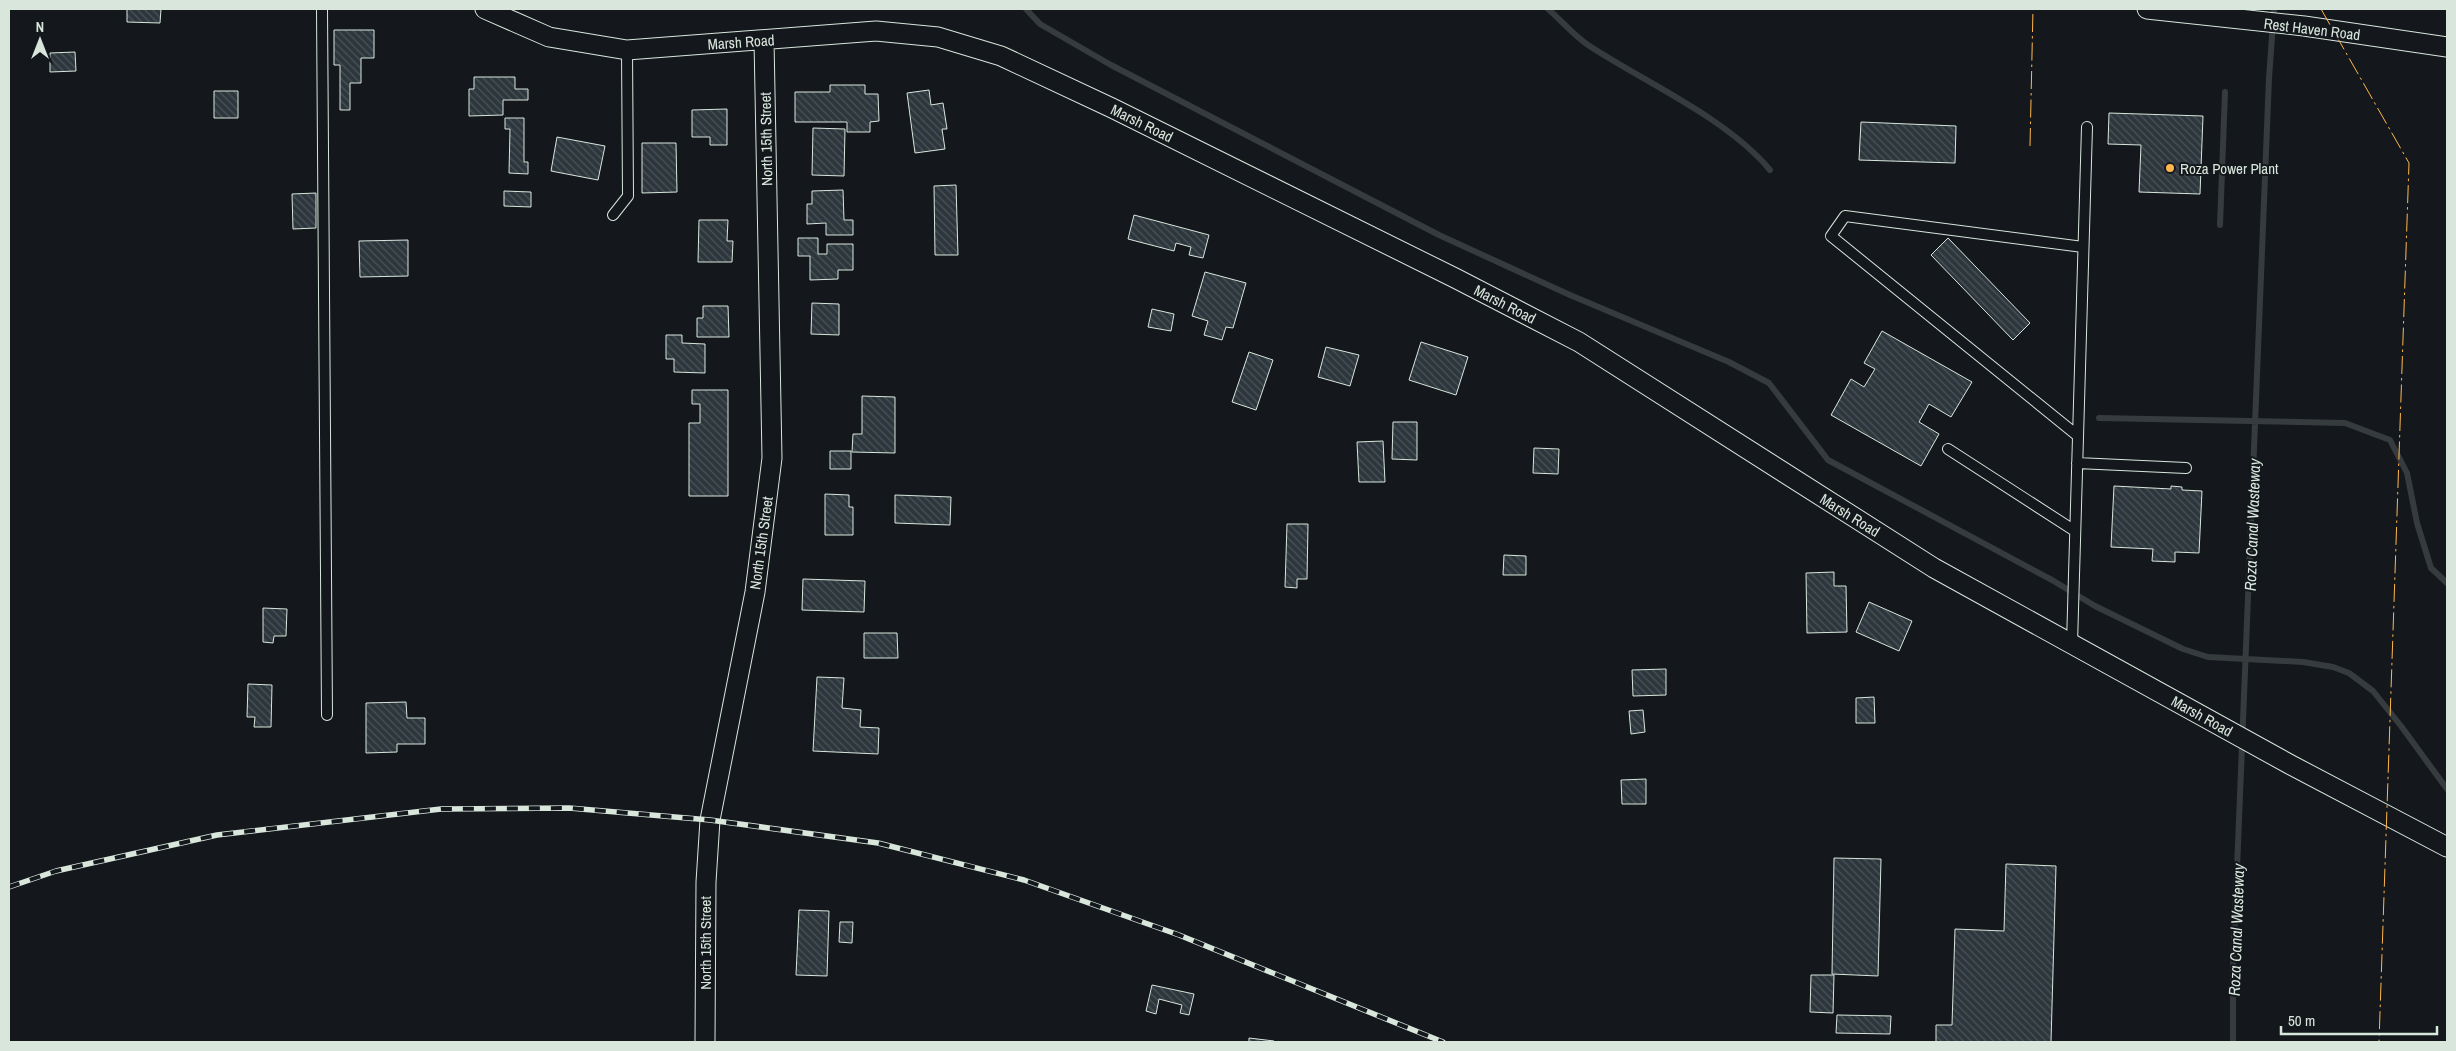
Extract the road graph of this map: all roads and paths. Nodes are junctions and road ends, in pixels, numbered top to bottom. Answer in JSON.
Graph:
{"nodes":[{"id":1,"x":322,"y":9,"type":"edge"},
{"id":2,"x":485,"y":9,"type":"edge"},
{"id":3,"x":2147,"y":9,"type":"edge"},
{"id":4,"x":764,"y":40,"type":"junction"},
{"id":5,"x":2447,"y":47,"type":"edge"},
{"id":6,"x":627,"y":50,"type":"junction"},
{"id":7,"x":2087,"y":127,"type":"dead end"},
{"id":8,"x":613,"y":215,"type":"dead end"},
{"id":9,"x":2084,"y":247,"type":"junction"},
{"id":10,"x":2078,"y":436,"type":"junction"},
{"id":11,"x":1948,"y":449,"type":"dead end"},
{"id":12,"x":2077,"y":463,"type":"junction"},
{"id":13,"x":2186,"y":468,"type":"dead end"},
{"id":14,"x":2075,"y":532,"type":"junction"},
{"id":15,"x":2072,"y":644,"type":"junction"},
{"id":16,"x":327,"y":715,"type":"dead end"},
{"id":17,"x":2447,"y":848,"type":"edge"},
{"id":18,"x":705,"y":1042,"type":"edge"}],
"edges":[{"from":1,"to":16,"type":"lane"},
{"from":2,"to":6,"type":"street","name":"Marsh Road"},
{"from":3,"to":5,"type":"street","name":"Rest Haven Road"},
{"from":4,"to":6,"type":"street","name":"Marsh Road"},
{"from":4,"to":15,"type":"street","name":"Marsh Road"},
{"from":4,"to":18,"type":"street","name":"North 15th Street"},
{"from":6,"to":8,"type":"lane"},
{"from":7,"to":9,"type":"lane"},
{"from":9,"to":10,"type":"lane"},
{"from":9,"to":10,"type":"lane"},
{"from":10,"to":12,"type":"lane"},
{"from":11,"to":14,"type":"lane"},
{"from":12,"to":13,"type":"lane"},
{"from":12,"to":14,"type":"lane"},
{"from":14,"to":15,"type":"lane"},
{"from":15,"to":17,"type":"street","name":"Marsh Road"}]}
